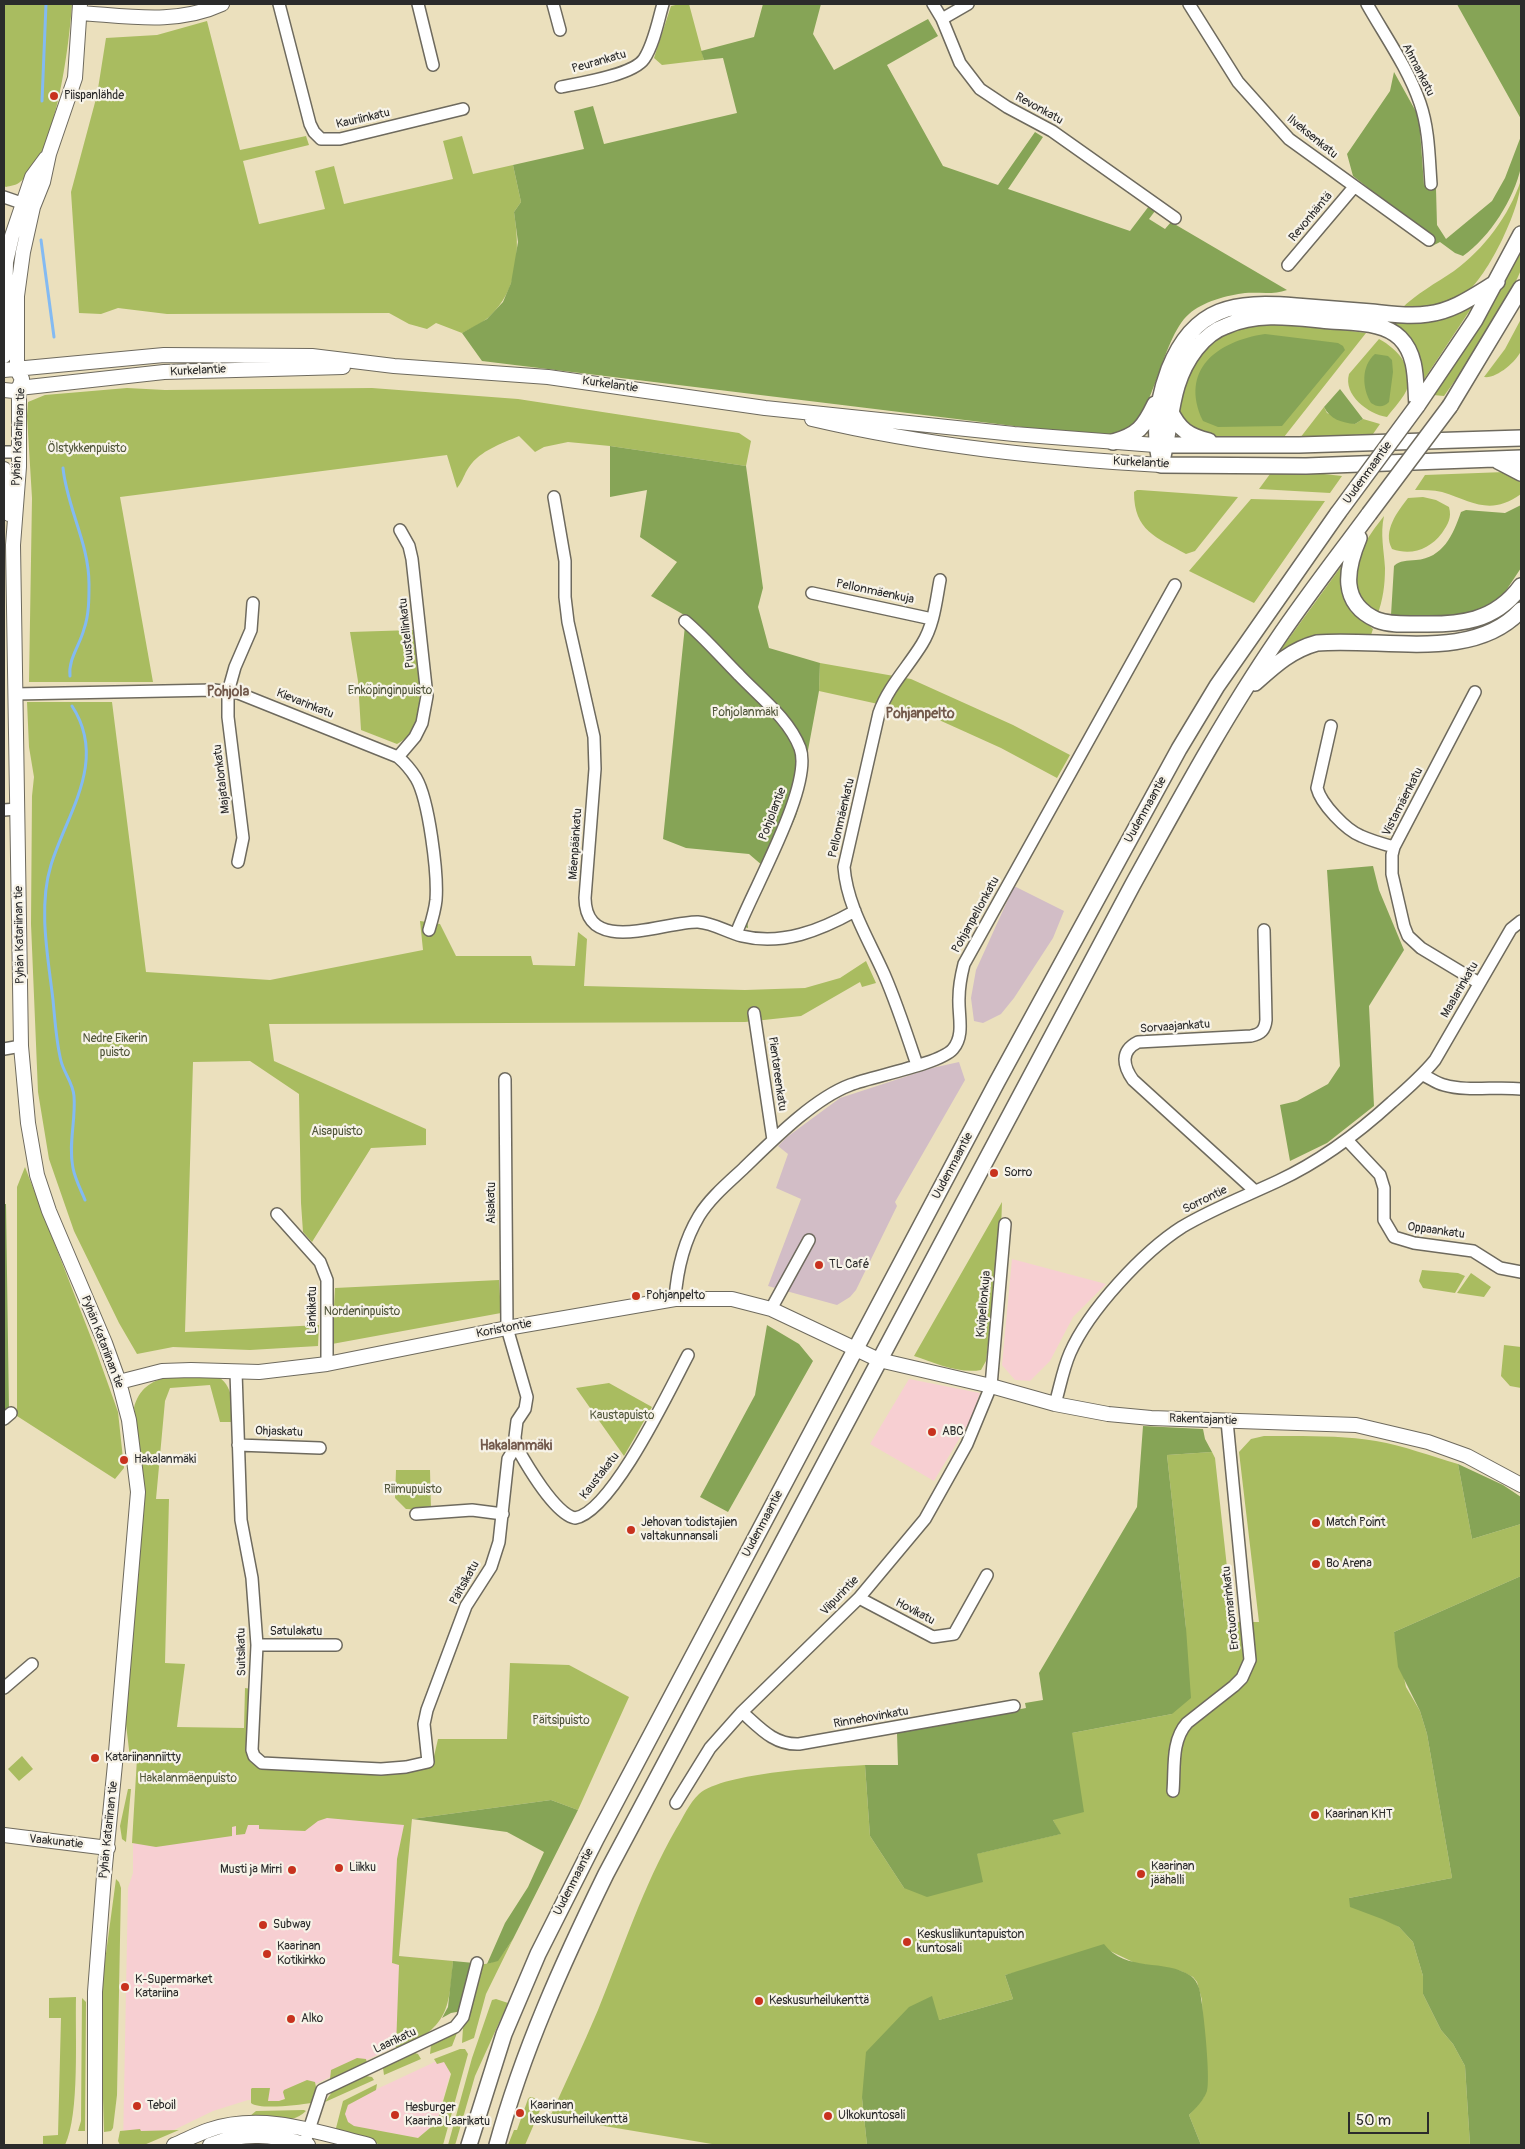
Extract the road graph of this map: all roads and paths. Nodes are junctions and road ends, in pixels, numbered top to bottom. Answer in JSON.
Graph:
{"nodes":[{"id":1,"x":222,"y":4,"type":"edge"},
{"id":2,"x":279,"y":4,"type":"edge"},
{"id":3,"x":418,"y":4,"type":"edge"},
{"id":4,"x":553,"y":4,"type":"edge"},
{"id":5,"x":663,"y":4,"type":"edge"},
{"id":6,"x":933,"y":4,"type":"edge"},
{"id":7,"x":968,"y":4,"type":"edge"},
{"id":8,"x":1189,"y":4,"type":"edge"},
{"id":9,"x":1367,"y":4,"type":"edge"},
{"id":10,"x":80,"y":8,"type":"edge"},
{"id":11,"x":942,"y":19,"type":"junction"},
{"id":12,"x":560,"y":30,"type":"dead end"},
{"id":13,"x":433,"y":65,"type":"dead end"},
{"id":14,"x":561,"y":87,"type":"dead end"},
{"id":15,"x":463,"y":109,"type":"dead end"},
{"id":16,"x":1431,"y":184,"type":"dead end"},
{"id":17,"x":1354,"y":186,"type":"junction"},
{"id":18,"x":4,"y":197,"type":"edge"},
{"id":19,"x":28,"y":205,"type":"junction"},
{"id":20,"x":1175,"y":218,"type":"dead end"},
{"id":21,"x":1521,"y":234,"type":"edge"},
{"id":22,"x":1429,"y":240,"type":"dead end"},
{"id":23,"x":1288,"y":265,"type":"dead end"},
{"id":24,"x":1497,"y":282,"type":"junction"},
{"id":25,"x":1521,"y":288,"type":"edge"},
{"id":26,"x":4,"y":356,"type":"edge"},
{"id":27,"x":394,"y":366,"type":"junction"},
{"id":28,"x":11,"y":370,"type":"edge"},
{"id":29,"x":1163,"y":386,"type":"junction"},
{"id":30,"x":19,"y":388,"type":"junction"},
{"id":31,"x":4,"y":390,"type":"edge"},
{"id":32,"x":1417,"y":406,"type":"junction"},
{"id":33,"x":765,"y":408,"type":"junction"},
{"id":34,"x":1170,"y":410,"type":"junction"},
{"id":35,"x":1521,"y":438,"type":"edge"},
{"id":36,"x":1113,"y":442,"type":"junction"},
{"id":37,"x":1161,"y":445,"type":"junction"},
{"id":38,"x":1225,"y":445,"type":"junction"},
{"id":39,"x":4,"y":452,"type":"edge"},
{"id":40,"x":19,"y":452,"type":"junction"},
{"id":41,"x":1521,"y":458,"type":"edge"},
{"id":42,"x":1494,"y":459,"type":"junction"},
{"id":43,"x":1160,"y":465,"type":"junction"},
{"id":44,"x":4,"y":469,"type":"edge"},
{"id":45,"x":1521,"y":472,"type":"edge"},
{"id":46,"x":554,"y":497,"type":"dead end"},
{"id":47,"x":1369,"y":514,"type":"junction"},
{"id":48,"x":400,"y":530,"type":"dead end"},
{"id":49,"x":13,"y":544,"type":"junction"},
{"id":50,"x":940,"y":580,"type":"dead end"},
{"id":51,"x":1175,"y":585,"type":"dead end"},
{"id":52,"x":1521,"y":586,"type":"edge"},
{"id":53,"x":812,"y":593,"type":"dead end"},
{"id":54,"x":253,"y":603,"type":"dead end"},
{"id":55,"x":1521,"y":610,"type":"edge"},
{"id":56,"x":932,"y":619,"type":"junction"},
{"id":57,"x":685,"y":621,"type":"dead end"},
{"id":58,"x":228,"y":692,"type":"junction"},
{"id":59,"x":1475,"y":692,"type":"dead end"},
{"id":60,"x":15,"y":694,"type":"junction"},
{"id":61,"x":1241,"y":695,"type":"junction"},
{"id":62,"x":1331,"y":726,"type":"dead end"},
{"id":63,"x":398,"y":757,"type":"junction"},
{"id":64,"x":10,"y":809,"type":"edge"},
{"id":65,"x":1394,"y":848,"type":"junction"},
{"id":66,"x":238,"y":862,"type":"dead end"},
{"id":67,"x":855,"y":911,"type":"junction"},
{"id":68,"x":1521,"y":921,"type":"edge"},
{"id":69,"x":429,"y":930,"type":"dead end"},
{"id":70,"x":1264,"y":930,"type":"dead end"},
{"id":71,"x":736,"y":934,"type":"junction"},
{"id":72,"x":1480,"y":983,"type":"junction"},
{"id":73,"x":754,"y":1013,"type":"dead end"},
{"id":74,"x":21,"y":1046,"type":"junction"},
{"id":75,"x":4,"y":1049,"type":"edge"},
{"id":76,"x":917,"y":1065,"type":"junction"},
{"id":77,"x":1423,"y":1075,"type":"junction"},
{"id":78,"x":505,"y":1079,"type":"dead end"},
{"id":79,"x":1521,"y":1089,"type":"edge"},
{"id":80,"x":773,"y":1140,"type":"junction"},
{"id":81,"x":1348,"y":1141,"type":"junction"},
{"id":82,"x":1255,"y":1191,"type":"junction"},
{"id":83,"x":276,"y":1214,"type":"dead end"},
{"id":84,"x":1005,"y":1224,"type":"dead end"},
{"id":85,"x":809,"y":1240,"type":"dead end"},
{"id":86,"x":1521,"y":1272,"type":"edge"},
{"id":87,"x":675,"y":1299,"type":"junction"},
{"id":88,"x":771,"y":1309,"type":"junction"},
{"id":89,"x":507,"y":1328,"type":"junction"},
{"id":90,"x":856,"y":1350,"type":"junction"},
{"id":91,"x":688,"y":1355,"type":"dead end"},
{"id":92,"x":879,"y":1360,"type":"junction"},
{"id":93,"x":327,"y":1364,"type":"junction"},
{"id":94,"x":236,"y":1372,"type":"junction"},
{"id":95,"x":119,"y":1382,"type":"junction"},
{"id":96,"x":991,"y":1386,"type":"junction"},
{"id":97,"x":1056,"y":1404,"type":"junction"},
{"id":98,"x":1227,"y":1421,"type":"junction"},
{"id":99,"x":238,"y":1445,"type":"junction"},
{"id":100,"x":516,"y":1446,"type":"junction"},
{"id":101,"x":320,"y":1448,"type":"dead end"},
{"id":102,"x":1521,"y":1485,"type":"edge"},
{"id":103,"x":416,"y":1514,"type":"dead end"},
{"id":104,"x":503,"y":1514,"type":"junction"},
{"id":105,"x":987,"y":1575,"type":"dead end"},
{"id":106,"x":860,"y":1598,"type":"junction"},
{"id":107,"x":257,"y":1645,"type":"junction"},
{"id":108,"x":336,"y":1645,"type":"dead end"},
{"id":109,"x":32,"y":1664,"type":"dead end"},
{"id":110,"x":4,"y":1688,"type":"edge"},
{"id":111,"x":1014,"y":1706,"type":"dead end"},
{"id":112,"x":742,"y":1712,"type":"junction"},
{"id":113,"x":428,"y":1762,"type":"joint"},
{"id":114,"x":1173,"y":1791,"type":"dead end"},
{"id":115,"x":676,"y":1803,"type":"dead end"},
{"id":116,"x":4,"y":1835,"type":"edge"},
{"id":117,"x":108,"y":1848,"type":"junction"},
{"id":118,"x":477,"y":1962,"type":"dead end"},
{"id":119,"x":309,"y":2130,"type":"junction"},
{"id":120,"x":95,"y":2145,"type":"edge"},
{"id":121,"x":174,"y":2145,"type":"edge"},
{"id":122,"x":210,"y":2145,"type":"edge"},
{"id":123,"x":306,"y":2145,"type":"edge"},
{"id":124,"x":369,"y":2145,"type":"edge"},
{"id":125,"x":469,"y":2145,"type":"edge"},
{"id":126,"x":497,"y":2145,"type":"edge"}],
"edges":[{"from":1,"to":10,"type":"street"},
{"from":2,"to":15,"type":"street","name":"Kauriinkatu"},
{"from":3,"to":13,"type":"street"},
{"from":4,"to":12,"type":"street"},
{"from":5,"to":14,"type":"street","name":"Peurankatu"},
{"from":6,"to":11,"type":"street","name":"Revonkatu"},
{"from":7,"to":11,"type":"street"},
{"from":8,"to":17,"type":"street","name":"Ilveksenkatu"},
{"from":9,"to":16,"type":"street","name":"Ahmankatu"},
{"from":10,"to":19,"type":"street","name":"Pyhän Katariinan tie"},
{"from":11,"to":20,"type":"street","name":"Revonkatu"},
{"from":17,"to":22,"type":"street","name":"Ilveksenkatu"},
{"from":17,"to":23,"type":"street","name":"Revonhäntä"},
{"from":18,"to":19,"type":"street"},
{"from":19,"to":26,"type":"street","name":"Pyhän Katariinan tie"},
{"from":19,"to":28,"type":"street","name":"Pyhän Katariinan tie"},
{"from":21,"to":24,"type":"main road","name":"Uudenmaantie"},
{"from":24,"to":29,"type":"main road"},
{"from":24,"to":32,"type":"main road","name":"Uudenmaantie"},
{"from":25,"to":47,"type":"main road","name":"Uudenmaantie","bridge":true},
{"from":27,"to":28,"type":"street","name":"Kurkelantie"},
{"from":27,"to":30,"type":"street","name":"Kurkelantie"},
{"from":27,"to":33,"type":"street","name":"Kurkelantie"},
{"from":28,"to":30,"type":"street","name":"Pyhän Katariinan tie"},
{"from":29,"to":36,"type":"main road"},
{"from":29,"to":37,"type":"main road"},
{"from":30,"to":31,"type":"street","name":"Kurkelantie"},
{"from":30,"to":40,"type":"street","name":"Pyhän Katariinan tie"},
{"from":32,"to":34,"type":"main road"},
{"from":32,"to":90,"type":"main road","name":"Uudenmaantie","bridge":true},
{"from":33,"to":36,"type":"street","name":"Kurkelantie"},
{"from":33,"to":43,"type":"street","name":"Kurkelantie"},
{"from":34,"to":37,"type":"main road"},
{"from":34,"to":38,"type":"main road"},
{"from":35,"to":38,"type":"main road","name":"Kurkelantie"},
{"from":36,"to":37,"type":"street","name":"Kurkelantie"},
{"from":37,"to":38,"type":"main road","name":"Kurkelantie"},
{"from":37,"to":43,"type":"main road"},
{"from":39,"to":40,"type":"street"},
{"from":40,"to":49,"type":"street","name":"Pyhän Katariinan tie"},
{"from":41,"to":42,"type":"main road","name":"Kurkelantie"},
{"from":42,"to":43,"type":"main road","name":"Kurkelantie"},
{"from":42,"to":45,"type":"main road"},
{"from":44,"to":49,"type":"street","name":"Pyhän Katariinan tie"},
{"from":46,"to":71,"type":"street","name":"Mäenpäänkatu"},
{"from":47,"to":52,"type":"main road"},
{"from":47,"to":61,"type":"main road","name":"Uudenmaantie"},
{"from":48,"to":63,"type":"street","name":"Puustellinkatu"},
{"from":49,"to":60,"type":"street","name":"Pyhän Katariinan tie"},
{"from":50,"to":56,"type":"street","name":"Pellonmäenkatu"},
{"from":51,"to":76,"type":"street","name":"Pohjanpellonkatu"},
{"from":53,"to":56,"type":"street","name":"Pellonmäenkuja"},
{"from":54,"to":58,"type":"street","name":"Majatalonkatu"},
{"from":55,"to":61,"type":"main road"},
{"from":56,"to":67,"type":"street","name":"Pellonmäenkatu"},
{"from":57,"to":71,"type":"street","name":"Pohjolantie"},
{"from":58,"to":60,"type":"street","name":"Kievarinkatu"},
{"from":58,"to":63,"type":"street","name":"Kievarinkatu"},
{"from":58,"to":66,"type":"street","name":"Majatalonkatu"},
{"from":59,"to":65,"type":"street","name":"Vistamäenkatu"},
{"from":60,"to":64,"type":"street","name":"Pyhän Katariinan tie"},
{"from":61,"to":92,"type":"main road","name":"Uudenmaantie"},
{"from":62,"to":65,"type":"street"},
{"from":63,"to":69,"type":"street","name":"Kievarinkatu"},
{"from":64,"to":74,"type":"street","name":"Pyhän Katariinan tie"},
{"from":65,"to":72,"type":"street","name":"Vistamäenkatu"},
{"from":67,"to":71,"type":"street","name":"Mäenpäänkatu"},
{"from":67,"to":76,"type":"street","name":"Pellonmäenkatu"},
{"from":68,"to":72,"type":"street","name":"Maalarinkatu"},
{"from":70,"to":82,"type":"street","name":"Sorvaajankatu"},
{"from":72,"to":77,"type":"street","name":"Maalarinkatu"},
{"from":73,"to":80,"type":"street","name":"Pientareenkatu"},
{"from":74,"to":75,"type":"street"},
{"from":74,"to":95,"type":"street","name":"Pyhän Katariinan tie"},
{"from":76,"to":80,"type":"street","name":"Pohjanpellonkatu"},
{"from":77,"to":79,"type":"street"},
{"from":77,"to":81,"type":"street","name":"Sorrontie"},
{"from":78,"to":89,"type":"street","name":"Aisakatu"},
{"from":80,"to":87,"type":"street","name":"Pohjanpellonkatu"},
{"from":81,"to":82,"type":"street","name":"Sorrontie"},
{"from":81,"to":86,"type":"street","name":"Oppaankatu"},
{"from":82,"to":97,"type":"street","name":"Sorrontie"},
{"from":83,"to":93,"type":"street","name":"Länkikatu"},
{"from":84,"to":96,"type":"street","name":"Kivipellonkuja"},
{"from":85,"to":88,"type":"street"},
{"from":87,"to":88,"type":"street","name":"Koristontie"},
{"from":87,"to":89,"type":"street","name":"Koristontie"},
{"from":88,"to":90,"type":"street","name":"Koristontie"},
{"from":89,"to":93,"type":"street","name":"Koristontie"},
{"from":89,"to":100,"type":"street"},
{"from":90,"to":92,"type":"street","name":"Koristontie"},
{"from":90,"to":125,"type":"main road","name":"Uudenmaantie"},
{"from":91,"to":100,"type":"street","name":"Kaustakatu"},
{"from":92,"to":96,"type":"street","name":"Rakentajantie"},
{"from":92,"to":126,"type":"main road","name":"Uudenmaantie"},
{"from":93,"to":94,"type":"street","name":"Koristontie"},
{"from":94,"to":95,"type":"street","name":"Koristontie"},
{"from":94,"to":99,"type":"street","name":"Suitsikatu"},
{"from":95,"to":117,"type":"street","name":"Pyhän Katariinan tie"},
{"from":96,"to":97,"type":"street","name":"Rakentajantie"},
{"from":96,"to":106,"type":"street","name":"Viipurintie"},
{"from":97,"to":98,"type":"street","name":"Rakentajantie"},
{"from":98,"to":102,"type":"street","name":"Rakentajantie"},
{"from":98,"to":114,"type":"street","name":"Erotuomarinkatu"},
{"from":99,"to":101,"type":"street","name":"Ohjaskatu"},
{"from":99,"to":107,"type":"street","name":"Suitsikatu"},
{"from":100,"to":104,"type":"street","name":"Päitsikatu"},
{"from":103,"to":104,"type":"street"},
{"from":104,"to":113,"type":"street","name":"Päitsikatu"},
{"from":105,"to":106,"type":"street","name":"Hovikatu"},
{"from":106,"to":112,"type":"street","name":"Viipurintie"},
{"from":107,"to":108,"type":"street","name":"Satulakatu"},
{"from":107,"to":113,"type":"street","name":"Suitsikatu"},
{"from":109,"to":110,"type":"street"},
{"from":111,"to":112,"type":"street","name":"Rinnehovinkatu"},
{"from":112,"to":115,"type":"street","name":"Viipurintie"},
{"from":116,"to":117,"type":"street","name":"Vaakunatie"},
{"from":117,"to":120,"type":"street","name":"Pyhän Katariinan tie"},
{"from":118,"to":119,"type":"street","name":"Laarikatu"},
{"from":119,"to":121,"type":"street"},
{"from":119,"to":123,"type":"street","name":"Laarikatu"},
{"from":119,"to":124,"type":"street"},
{"from":122,"to":123,"type":"street"}]}
